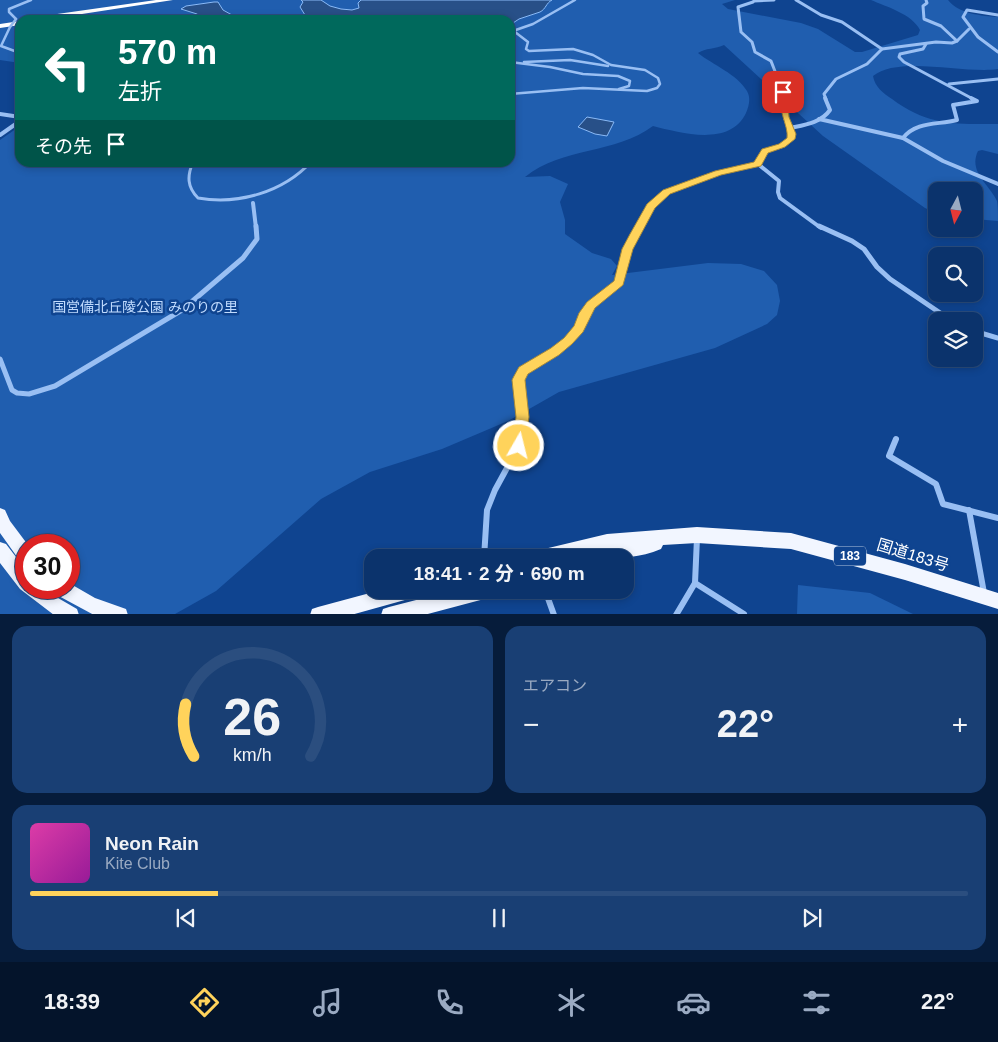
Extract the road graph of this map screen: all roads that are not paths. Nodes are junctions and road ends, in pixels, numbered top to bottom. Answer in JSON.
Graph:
{"nodes":[{"id":1,"x":31,"y":0,"type":"edge"},
{"id":2,"x":170,"y":0,"type":"edge"},
{"id":3,"x":180,"y":0,"type":"edge"},
{"id":4,"x":575,"y":0,"type":"edge"},
{"id":5,"x":774,"y":0,"type":"edge"},
{"id":6,"x":796,"y":0,"type":"edge"},
{"id":7,"x":926,"y":0,"type":"edge"},
{"id":8,"x":755,"y":1,"type":"edge"},
{"id":9,"x":64,"y":15,"type":"edge"},
{"id":10,"x":80,"y":15,"type":"edge"},
{"id":11,"x":998,"y":16,"type":"edge"},
{"id":12,"x":15,"y":17,"type":"edge"},
{"id":13,"x":15,"y":22,"type":"edge"},
{"id":14,"x":0,"y":24,"type":"edge"},
{"id":15,"x":15,"y":24,"type":"edge"},
{"id":16,"x":969,"y":29,"type":"junction"},
{"id":17,"x":515,"y":32,"type":"joint"},
{"id":18,"x":957,"y":41,"type":"junction"},
{"id":19,"x":926,"y":44,"type":"junction"},
{"id":20,"x":882,"y":49,"type":"junction"},
{"id":21,"x":15,"y":51,"type":"edge"},
{"id":22,"x":998,"y":52,"type":"edge"},
{"id":23,"x":515,"y":61,"type":"edge"},
{"id":24,"x":515,"y":62,"type":"edge"},
{"id":25,"x":615,"y":66,"type":"junction"},
{"id":26,"x":998,"y":79,"type":"edge"},
{"id":27,"x":946,"y":84,"type":"junction"},
{"id":28,"x":614,"y":89,"type":"junction"},
{"id":29,"x":515,"y":94,"type":"edge"},
{"id":30,"x":0,"y":114,"type":"edge"},
{"id":31,"x":15,"y":116,"type":"edge"},
{"id":32,"x":819,"y":119,"type":"junction"},
{"id":33,"x":15,"y":124,"type":"edge"},
{"id":34,"x":790,"y":128,"type":"junction"},
{"id":35,"x":0,"y":134,"type":"edge"},
{"id":36,"x":903,"y":138,"type":"junction"},
{"id":37,"x":758,"y":164,"type":"junction"},
{"id":38,"x":191,"y":167,"type":"edge"},
{"id":39,"x":305,"y":167,"type":"edge"},
{"id":40,"x":998,"y":184,"type":"edge"},
{"id":41,"x":253,"y":203,"type":"dead end"},
{"id":42,"x":939,"y":312,"type":"edge"},
{"id":43,"x":983,"y":334,"type":"edge"},
{"id":44,"x":998,"y":338,"type":"edge"},
{"id":45,"x":0,"y":358,"type":"edge"},
{"id":46,"x":896,"y":439,"type":"dead end"},
{"id":47,"x":968,"y":510,"type":"junction"},
{"id":48,"x":0,"y":515,"type":"edge"},
{"id":49,"x":998,"y":518,"type":"edge"},
{"id":50,"x":697,"y":535,"type":"junction"},
{"id":51,"x":15,"y":540,"type":"edge"},
{"id":52,"x":485,"y":549,"type":"edge"},
{"id":53,"x":578,"y":549,"type":"edge"},
{"id":54,"x":630,"y":549,"type":"edge"},
{"id":55,"x":0,"y":550,"type":"edge"},
{"id":56,"x":15,"y":569,"type":"edge"},
{"id":57,"x":695,"y":583,"type":"junction"},
{"id":58,"x":46,"y":599,"type":"edge"},
{"id":59,"x":80,"y":599,"type":"edge"},
{"id":60,"x":377,"y":599,"type":"edge"},
{"id":61,"x":451,"y":599,"type":"edge"},
{"id":62,"x":548,"y":599,"type":"edge"},
{"id":63,"x":992,"y":599,"type":"edge"},
{"id":64,"x":71,"y":614,"type":"edge"},
{"id":65,"x":120,"y":614,"type":"edge"},
{"id":66,"x":318,"y":614,"type":"edge"},
{"id":67,"x":389,"y":614,"type":"edge"},
{"id":68,"x":554,"y":614,"type":"edge"},
{"id":69,"x":676,"y":614,"type":"edge"},
{"id":70,"x":744,"y":614,"type":"edge"}],
"edges":[{"from":1,"to":12,"type":"street"},
{"from":2,"to":9,"type":"highway"},
{"from":3,"to":10,"type":"highway"},
{"from":4,"to":17,"type":"street"},
{"from":5,"to":8,"type":"street"},
{"from":6,"to":20,"type":"street"},
{"from":7,"to":18,"type":"street"},
{"from":8,"to":34,"type":"street"},
{"from":11,"to":16,"type":"street"},
{"from":13,"to":14,"type":"highway"},
{"from":15,"to":21,"type":"street","bridge":true},
{"from":16,"to":18,"type":"street"},
{"from":16,"to":22,"type":"street"},
{"from":17,"to":25,"type":"street"},
{"from":18,"to":19,"type":"street"},
{"from":19,"to":20,"type":"street"},
{"from":19,"to":27,"type":"street"},
{"from":20,"to":32,"type":"street"},
{"from":23,"to":25,"type":"street"},
{"from":24,"to":28,"type":"street"},
{"from":25,"to":28,"type":"street"},
{"from":26,"to":27,"type":"street"},
{"from":27,"to":36,"type":"street"},
{"from":28,"to":29,"type":"street"},
{"from":30,"to":31,"type":"street"},
{"from":32,"to":34,"type":"street"},
{"from":32,"to":36,"type":"street"},
{"from":33,"to":35,"type":"street"},
{"from":34,"to":37,"type":"street"},
{"from":36,"to":40,"type":"street"},
{"from":37,"to":42,"type":"street"},
{"from":37,"to":52,"type":"street"},
{"from":38,"to":39,"type":"street"},
{"from":41,"to":45,"type":"street"},
{"from":43,"to":44,"type":"street"},
{"from":46,"to":47,"type":"street"},
{"from":47,"to":49,"type":"street"},
{"from":47,"to":63,"type":"street"},
{"from":48,"to":51,"type":"highway"},
{"from":50,"to":53,"type":"highway","name":"国道183号","number":"183"},
{"from":50,"to":54,"type":"highway","name":"国道183号","number":"183"},
{"from":50,"to":57,"type":"street"},
{"from":50,"to":63,"type":"highway","name":"国道183号","number":"183"},
{"from":55,"to":56,"type":"highway"},
{"from":57,"to":69,"type":"street"},
{"from":57,"to":70,"type":"street"},
{"from":58,"to":64,"type":"highway"},
{"from":59,"to":65,"type":"highway"},
{"from":60,"to":66,"type":"highway"},
{"from":61,"to":67,"type":"highway"},
{"from":62,"to":68,"type":"street"}]}
